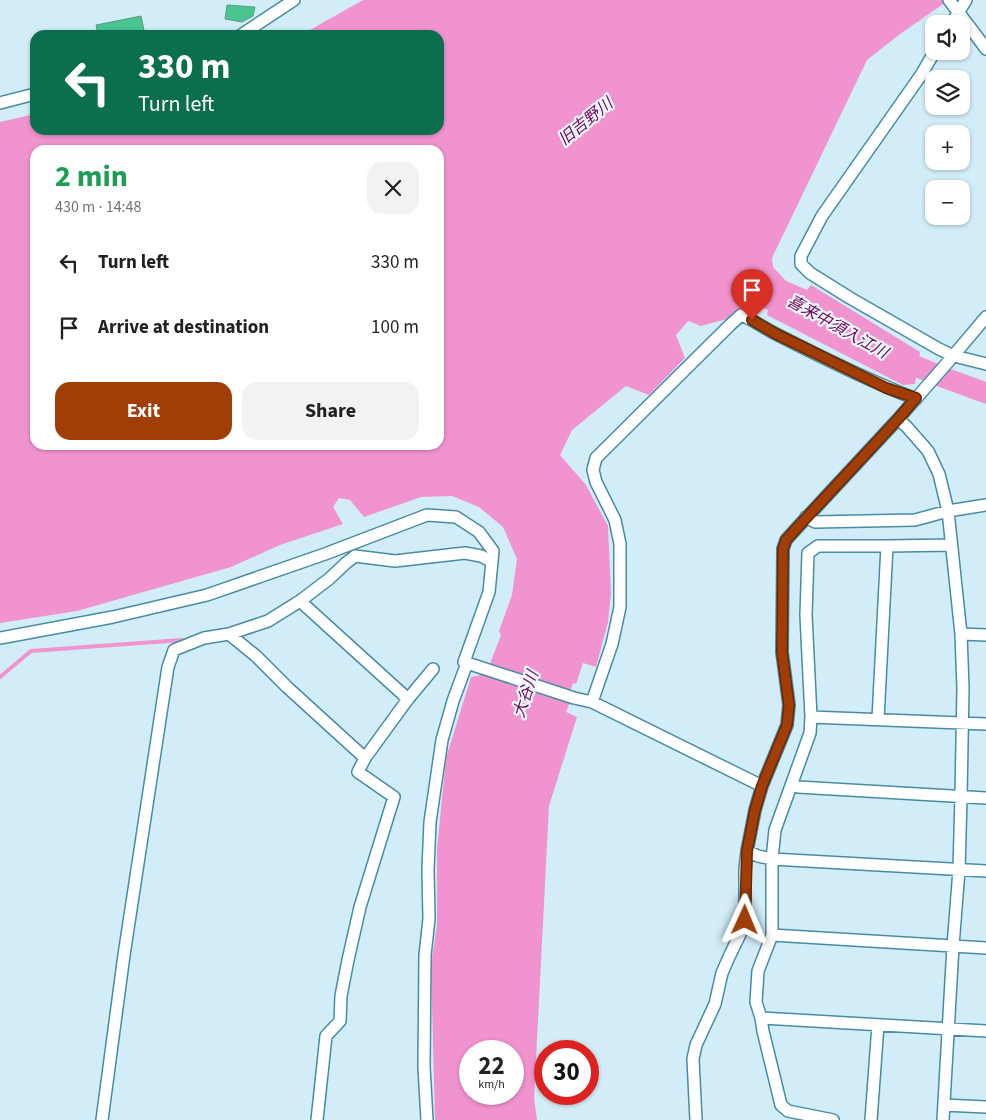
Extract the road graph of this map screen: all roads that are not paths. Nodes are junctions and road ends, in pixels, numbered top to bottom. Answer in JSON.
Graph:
{"nodes":[{"id":1,"x":294,"y":0,"type":"edge"},
{"id":2,"x":966,"y":0,"type":"edge"},
{"id":3,"x":953,"y":6,"type":"edge"},
{"id":4,"x":249,"y":30,"type":"edge"},
{"id":5,"x":986,"y":49,"type":"edge"},
{"id":6,"x":930,"y":60,"type":"edge"},
{"id":7,"x":30,"y":95,"type":"edge"},
{"id":8,"x":0,"y":103,"type":"edge"},
{"id":9,"x":986,"y":317,"type":"edge"},
{"id":10,"x":951,"y":359,"type":"junction"},
{"id":11,"x":986,"y":364,"type":"edge"},
{"id":12,"x":918,"y":397,"type":"junction"},
{"id":13,"x":898,"y":419,"type":"junction"},
{"id":14,"x":986,"y":505,"type":"edge"},
{"id":15,"x":948,"y":511,"type":"junction"},
{"id":16,"x":806,"y":517,"type":"junction"},
{"id":17,"x":951,"y":545,"type":"junction"},
{"id":18,"x":886,"y":546,"type":"junction"},
{"id":19,"x":491,"y":561,"type":"junction"},
{"id":20,"x":300,"y":601,"type":"junction"},
{"id":21,"x":230,"y":634,"type":"junction"},
{"id":22,"x":961,"y":634,"type":"junction"},
{"id":23,"x":986,"y":636,"type":"edge"},
{"id":24,"x":0,"y":638,"type":"edge"},
{"id":25,"x":471,"y":664,"type":"junction"},
{"id":26,"x":433,"y":669,"type":"dead end"},
{"id":27,"x":408,"y":699,"type":"junction"},
{"id":28,"x":592,"y":702,"type":"junction"},
{"id":29,"x":811,"y":717,"type":"junction"},
{"id":30,"x":878,"y":719,"type":"junction"},
{"id":31,"x":962,"y":722,"type":"junction"},
{"id":32,"x":986,"y":724,"type":"edge"},
{"id":33,"x":365,"y":758,"type":"junction"},
{"id":34,"x":791,"y":785,"type":"junction"},
{"id":35,"x":762,"y":786,"type":"junction"},
{"id":36,"x":961,"y":797,"type":"junction"},
{"id":37,"x":986,"y":798,"type":"edge"},
{"id":38,"x":747,"y":851,"type":"junction"},
{"id":39,"x":772,"y":859,"type":"junction"},
{"id":40,"x":959,"y":870,"type":"junction"},
{"id":41,"x":986,"y":871,"type":"edge"},
{"id":42,"x":772,"y":935,"type":"junction"},
{"id":43,"x":954,"y":946,"type":"junction"},
{"id":44,"x":986,"y":948,"type":"edge"},
{"id":45,"x":761,"y":1018,"type":"junction"},
{"id":46,"x":878,"y":1025,"type":"junction"},
{"id":47,"x":949,"y":1029,"type":"junction"},
{"id":48,"x":986,"y":1031,"type":"edge"},
{"id":49,"x":944,"y":1105,"type":"junction"},
{"id":50,"x":986,"y":1107,"type":"edge"},
{"id":51,"x":102,"y":1120,"type":"edge"},
{"id":52,"x":317,"y":1120,"type":"edge"},
{"id":53,"x":426,"y":1120,"type":"edge"},
{"id":54,"x":696,"y":1120,"type":"edge"},
{"id":55,"x":833,"y":1120,"type":"edge"},
{"id":56,"x":871,"y":1120,"type":"edge"},
{"id":57,"x":944,"y":1120,"type":"edge"}],
"edges":[{"from":1,"to":4,"type":"street"},
{"from":2,"to":3,"type":"street"},
{"from":3,"to":5,"type":"street"},
{"from":6,"to":10,"type":"street"},
{"from":7,"to":8,"type":"street"},
{"from":9,"to":10,"type":"street"},
{"from":10,"to":11,"type":"street"},
{"from":10,"to":12,"type":"street"},
{"from":12,"to":13,"type":"street"},
{"from":12,"to":28,"type":"street"},
{"from":13,"to":15,"type":"street"},
{"from":13,"to":16,"type":"street"},
{"from":14,"to":15,"type":"street"},
{"from":15,"to":16,"type":"street"},
{"from":15,"to":17,"type":"street"},
{"from":16,"to":35,"type":"street"},
{"from":17,"to":18,"type":"street"},
{"from":17,"to":22,"type":"street"},
{"from":18,"to":29,"type":"street"},
{"from":18,"to":30,"type":"street"},
{"from":19,"to":20,"type":"street"},
{"from":19,"to":24,"type":"street"},
{"from":19,"to":25,"type":"street"},
{"from":20,"to":21,"type":"street"},
{"from":20,"to":27,"type":"street"},
{"from":21,"to":33,"type":"street"},
{"from":21,"to":51,"type":"street"},
{"from":22,"to":23,"type":"street"},
{"from":22,"to":31,"type":"street"},
{"from":25,"to":28,"type":"street"},
{"from":25,"to":53,"type":"street"},
{"from":26,"to":27,"type":"street"},
{"from":27,"to":33,"type":"street"},
{"from":28,"to":35,"type":"street"},
{"from":29,"to":30,"type":"street"},
{"from":29,"to":34,"type":"street"},
{"from":30,"to":31,"type":"street"},
{"from":31,"to":32,"type":"street"},
{"from":31,"to":36,"type":"street"},
{"from":33,"to":52,"type":"street"},
{"from":34,"to":36,"type":"street"},
{"from":34,"to":39,"type":"street"},
{"from":35,"to":38,"type":"street"},
{"from":36,"to":37,"type":"street"},
{"from":36,"to":40,"type":"street"},
{"from":38,"to":39,"type":"street"},
{"from":38,"to":54,"type":"street"},
{"from":39,"to":40,"type":"street"},
{"from":39,"to":42,"type":"street"},
{"from":40,"to":41,"type":"street"},
{"from":40,"to":43,"type":"street"},
{"from":42,"to":43,"type":"street"},
{"from":42,"to":45,"type":"street"},
{"from":43,"to":44,"type":"street"},
{"from":43,"to":47,"type":"street"},
{"from":45,"to":46,"type":"street"},
{"from":45,"to":55,"type":"street"},
{"from":46,"to":47,"type":"street"},
{"from":46,"to":56,"type":"street"},
{"from":47,"to":48,"type":"street"},
{"from":47,"to":49,"type":"street"},
{"from":49,"to":50,"type":"street"},
{"from":49,"to":57,"type":"street"}]}
